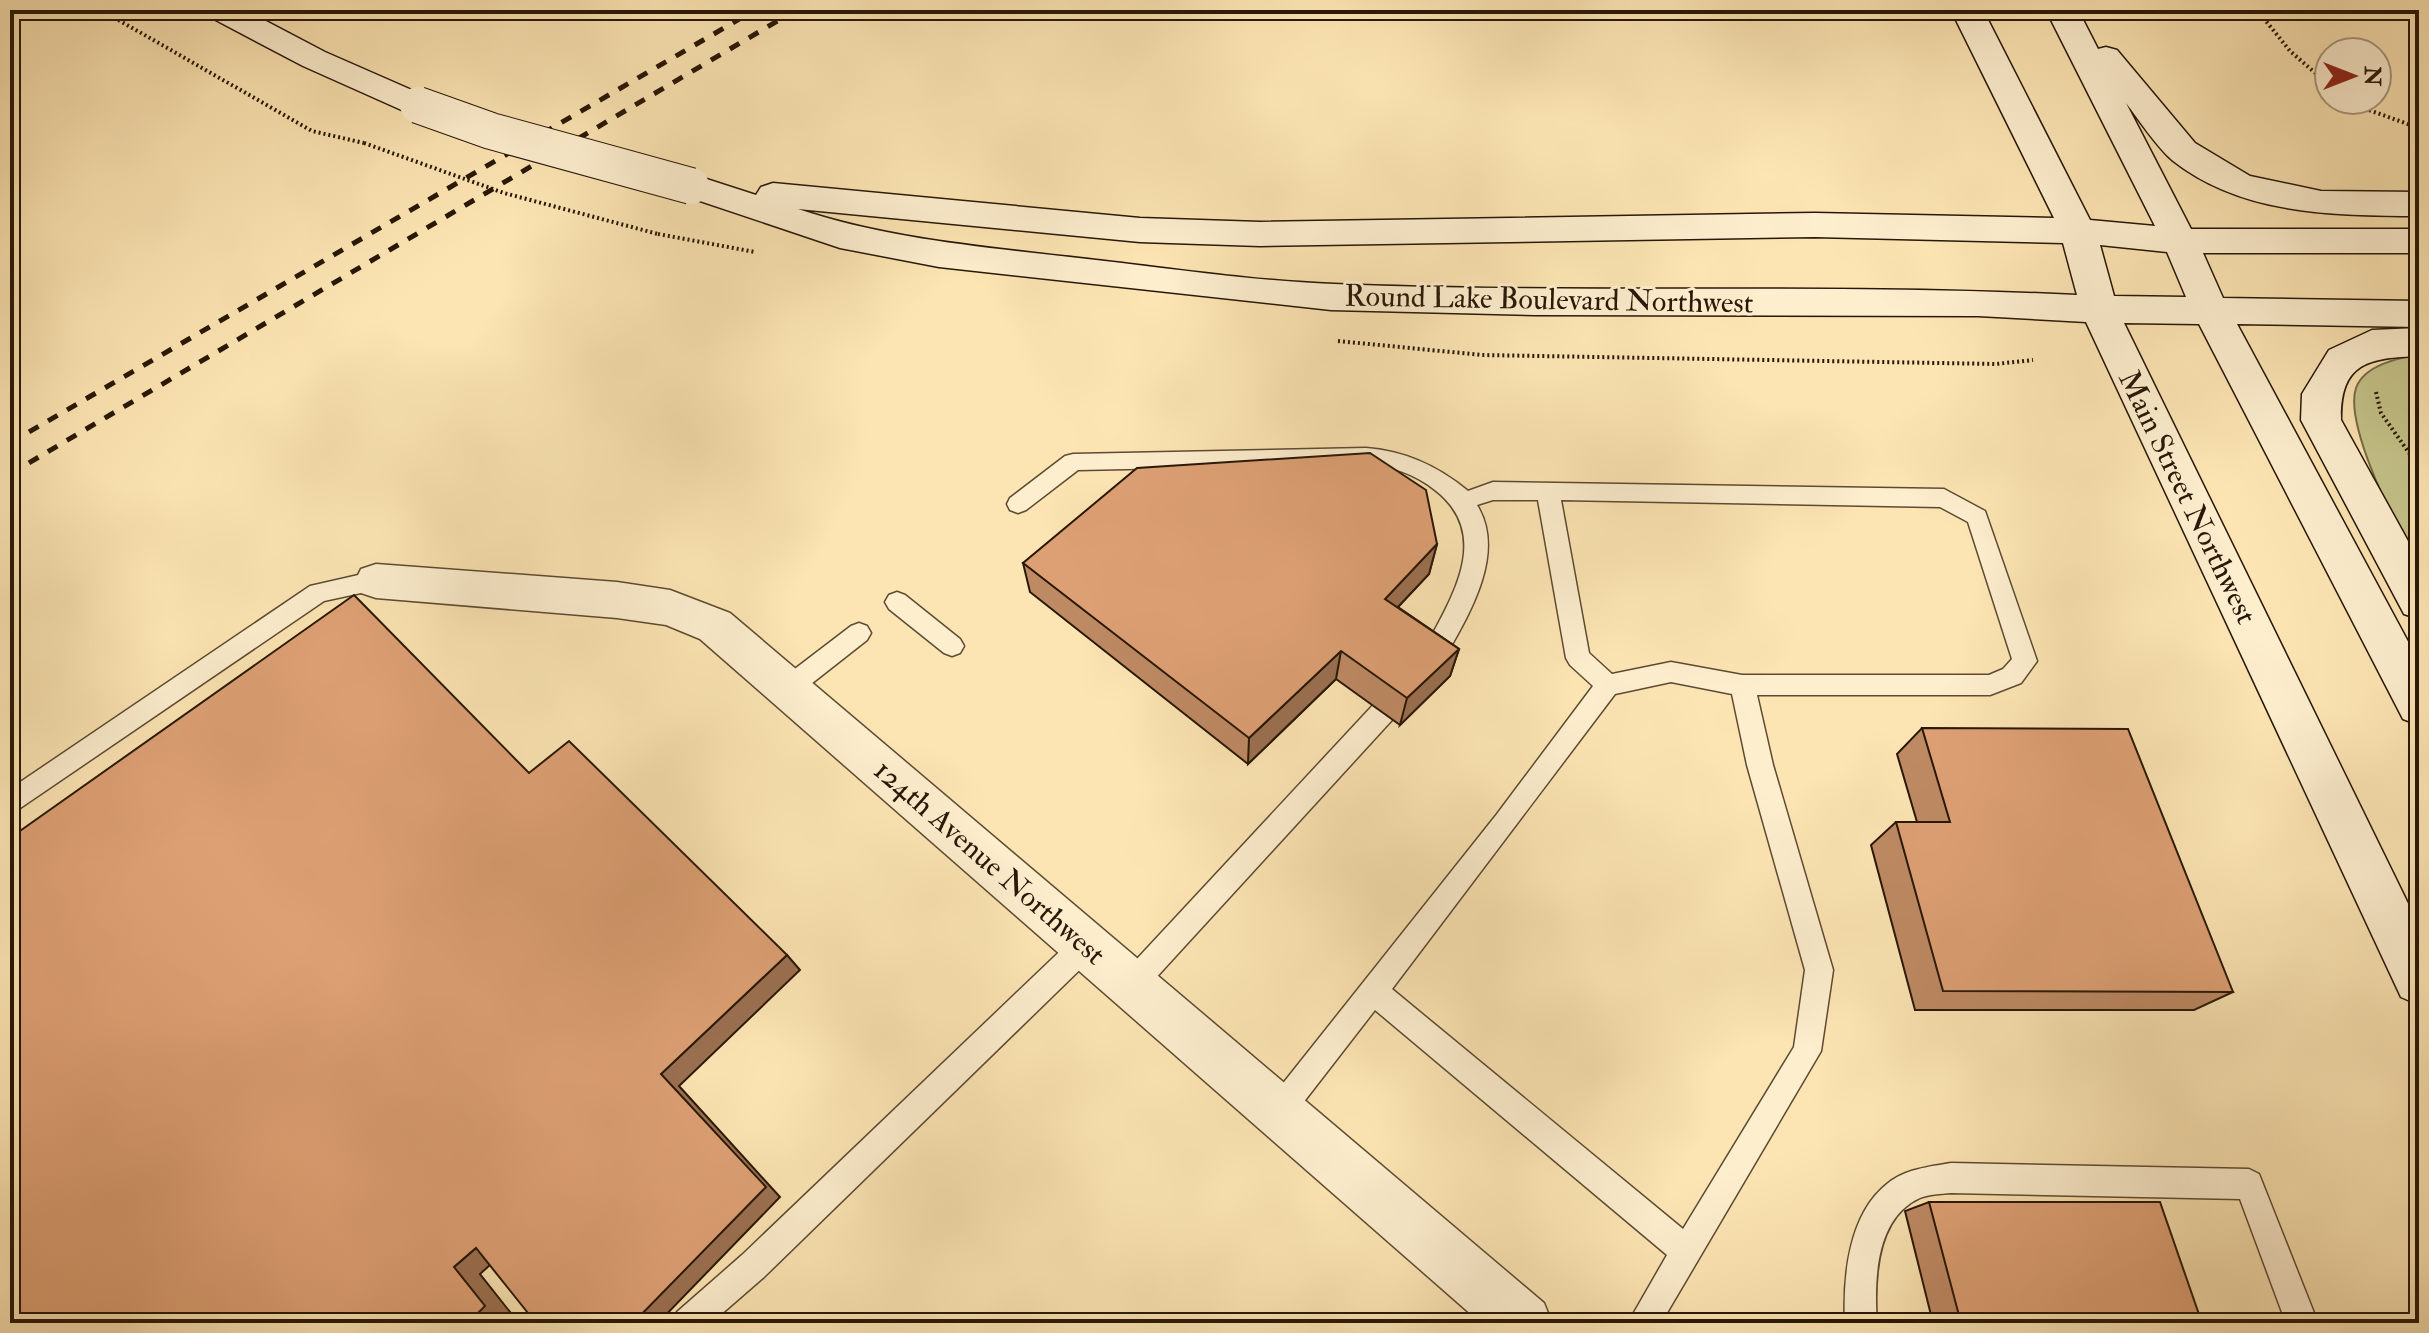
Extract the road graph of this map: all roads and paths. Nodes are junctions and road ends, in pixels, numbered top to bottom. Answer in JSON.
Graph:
{"nodes":[{"id":1,"x":101,"y":10,"type":"edge"},
{"id":2,"x":221,"y":10,"type":"edge"},
{"id":3,"x":1967,"y":10,"type":"edge"},
{"id":4,"x":2257,"y":10,"type":"edge"},
{"id":5,"x":2068,"y":21,"type":"edge"},
{"id":6,"x":2313,"y":76,"type":"edge"},
{"id":7,"x":2386,"y":116,"type":"edge"},
{"id":8,"x":2419,"y":128,"type":"edge"},
{"id":9,"x":691,"y":186,"type":"junction"},
{"id":10,"x":2419,"y":204,"type":"edge"},
{"id":11,"x":2078,"y":231,"type":"junction"},
{"id":12,"x":658,"y":234,"type":"dead end"},
{"id":13,"x":2180,"y":241,"type":"junction"},
{"id":14,"x":2419,"y":241,"type":"edge"},
{"id":15,"x":2099,"y":309,"type":"junction"},
{"id":16,"x":2210,"y":309,"type":"junction"},
{"id":17,"x":2419,"y":314,"type":"edge"},
{"id":18,"x":2419,"y":342,"type":"edge"},
{"id":19,"x":2375,"y":390,"type":"dead end"},
{"id":20,"x":2419,"y":467,"type":"edge"},
{"id":21,"x":1548,"y":491,"type":"junction"},
{"id":22,"x":1463,"y":501,"type":"junction"},
{"id":23,"x":1018,"y":504,"type":"dead end"},
{"id":24,"x":376,"y":581,"type":"joint"},
{"id":25,"x":2419,"y":601,"type":"edge"},
{"id":26,"x":897,"y":602,"type":"dead end"},
{"id":27,"x":859,"y":633,"type":"dead end"},
{"id":28,"x":952,"y":646,"type":"dead end"},
{"id":29,"x":1430,"y":662,"type":"edge"},
{"id":30,"x":1608,"y":685,"type":"junction"},
{"id":31,"x":1742,"y":685,"type":"junction"},
{"id":32,"x":788,"y":688,"type":"junction"},
{"id":33,"x":2419,"y":705,"type":"edge"},
{"id":34,"x":1383,"y":712,"type":"edge"},
{"id":35,"x":10,"y":803,"type":"edge"},
{"id":36,"x":1087,"y":944,"type":"junction"},
{"id":37,"x":2419,"y":980,"type":"edge"},
{"id":38,"x":1132,"y":984,"type":"junction"},
{"id":39,"x":1373,"y":991,"type":"junction"},
{"id":40,"x":1279,"y":1111,"type":"junction"},
{"id":41,"x":1687,"y":1252,"type":"junction"},
{"id":42,"x":688,"y":1323,"type":"edge"},
{"id":43,"x":1524,"y":1323,"type":"edge"},
{"id":44,"x":1644,"y":1323,"type":"edge"},
{"id":45,"x":1861,"y":1323,"type":"edge"},
{"id":46,"x":2302,"y":1323,"type":"edge"}],
"edges":[{"from":1,"to":12,"type":"path","bridge":true},
{"from":2,"to":9,"type":"main road","name":"Round Lake Boulevard Northwest","bridge":true},
{"from":3,"to":11,"type":"main road","name":"Main Street Northwest"},
{"from":4,"to":6,"type":"path"},
{"from":5,"to":10,"type":"main road"},
{"from":5,"to":13,"type":"main road"},
{"from":7,"to":8,"type":"path"},
{"from":9,"to":11,"type":"main road","name":"Round Lake Boulevard Northwest"},
{"from":9,"to":15,"type":"main road","name":"Round Lake Boulevard Northwest"},
{"from":11,"to":13,"type":"main road","name":"Round Lake Boulevard Northwest"},
{"from":11,"to":15,"type":"main road","name":"Main Street Northwest"},
{"from":13,"to":14,"type":"main road","name":"Round Lake Boulevard Northwest"},
{"from":13,"to":16,"type":"main road"},
{"from":15,"to":16,"type":"main road","name":"Round Lake Boulevard Northwest"},
{"from":15,"to":37,"type":"main road","name":"Main Street Northwest"},
{"from":16,"to":17,"type":"main road","name":"Round Lake Boulevard Northwest"},
{"from":16,"to":33,"type":"main road"},
{"from":18,"to":25,"type":"main road"},
{"from":19,"to":20,"type":"path"},
{"from":21,"to":22,"type":"lane"},
{"from":21,"to":30,"type":"lane"},
{"from":21,"to":31,"type":"lane"},
{"from":22,"to":23,"type":"lane"},
{"from":22,"to":29,"type":"lane"},
{"from":24,"to":32,"type":"main road","name":"124th Avenue Northwest"},
{"from":24,"to":35,"type":"lane"},
{"from":26,"to":28,"type":"lane"},
{"from":27,"to":32,"type":"lane"},
{"from":30,"to":31,"type":"lane"},
{"from":30,"to":39,"type":"lane"},
{"from":31,"to":41,"type":"lane"},
{"from":32,"to":36,"type":"main road","name":"124th Avenue Northwest"},
{"from":34,"to":38,"type":"lane"},
{"from":36,"to":38,"type":"main road","name":"124th Avenue Northwest"},
{"from":36,"to":42,"type":"lane"},
{"from":38,"to":40,"type":"main road","name":"124th Avenue Northwest"},
{"from":39,"to":40,"type":"lane"},
{"from":39,"to":41,"type":"lane"},
{"from":40,"to":43,"type":"main road","name":"124th Avenue Northwest"},
{"from":41,"to":44,"type":"lane"},
{"from":45,"to":46,"type":"lane"}]}
